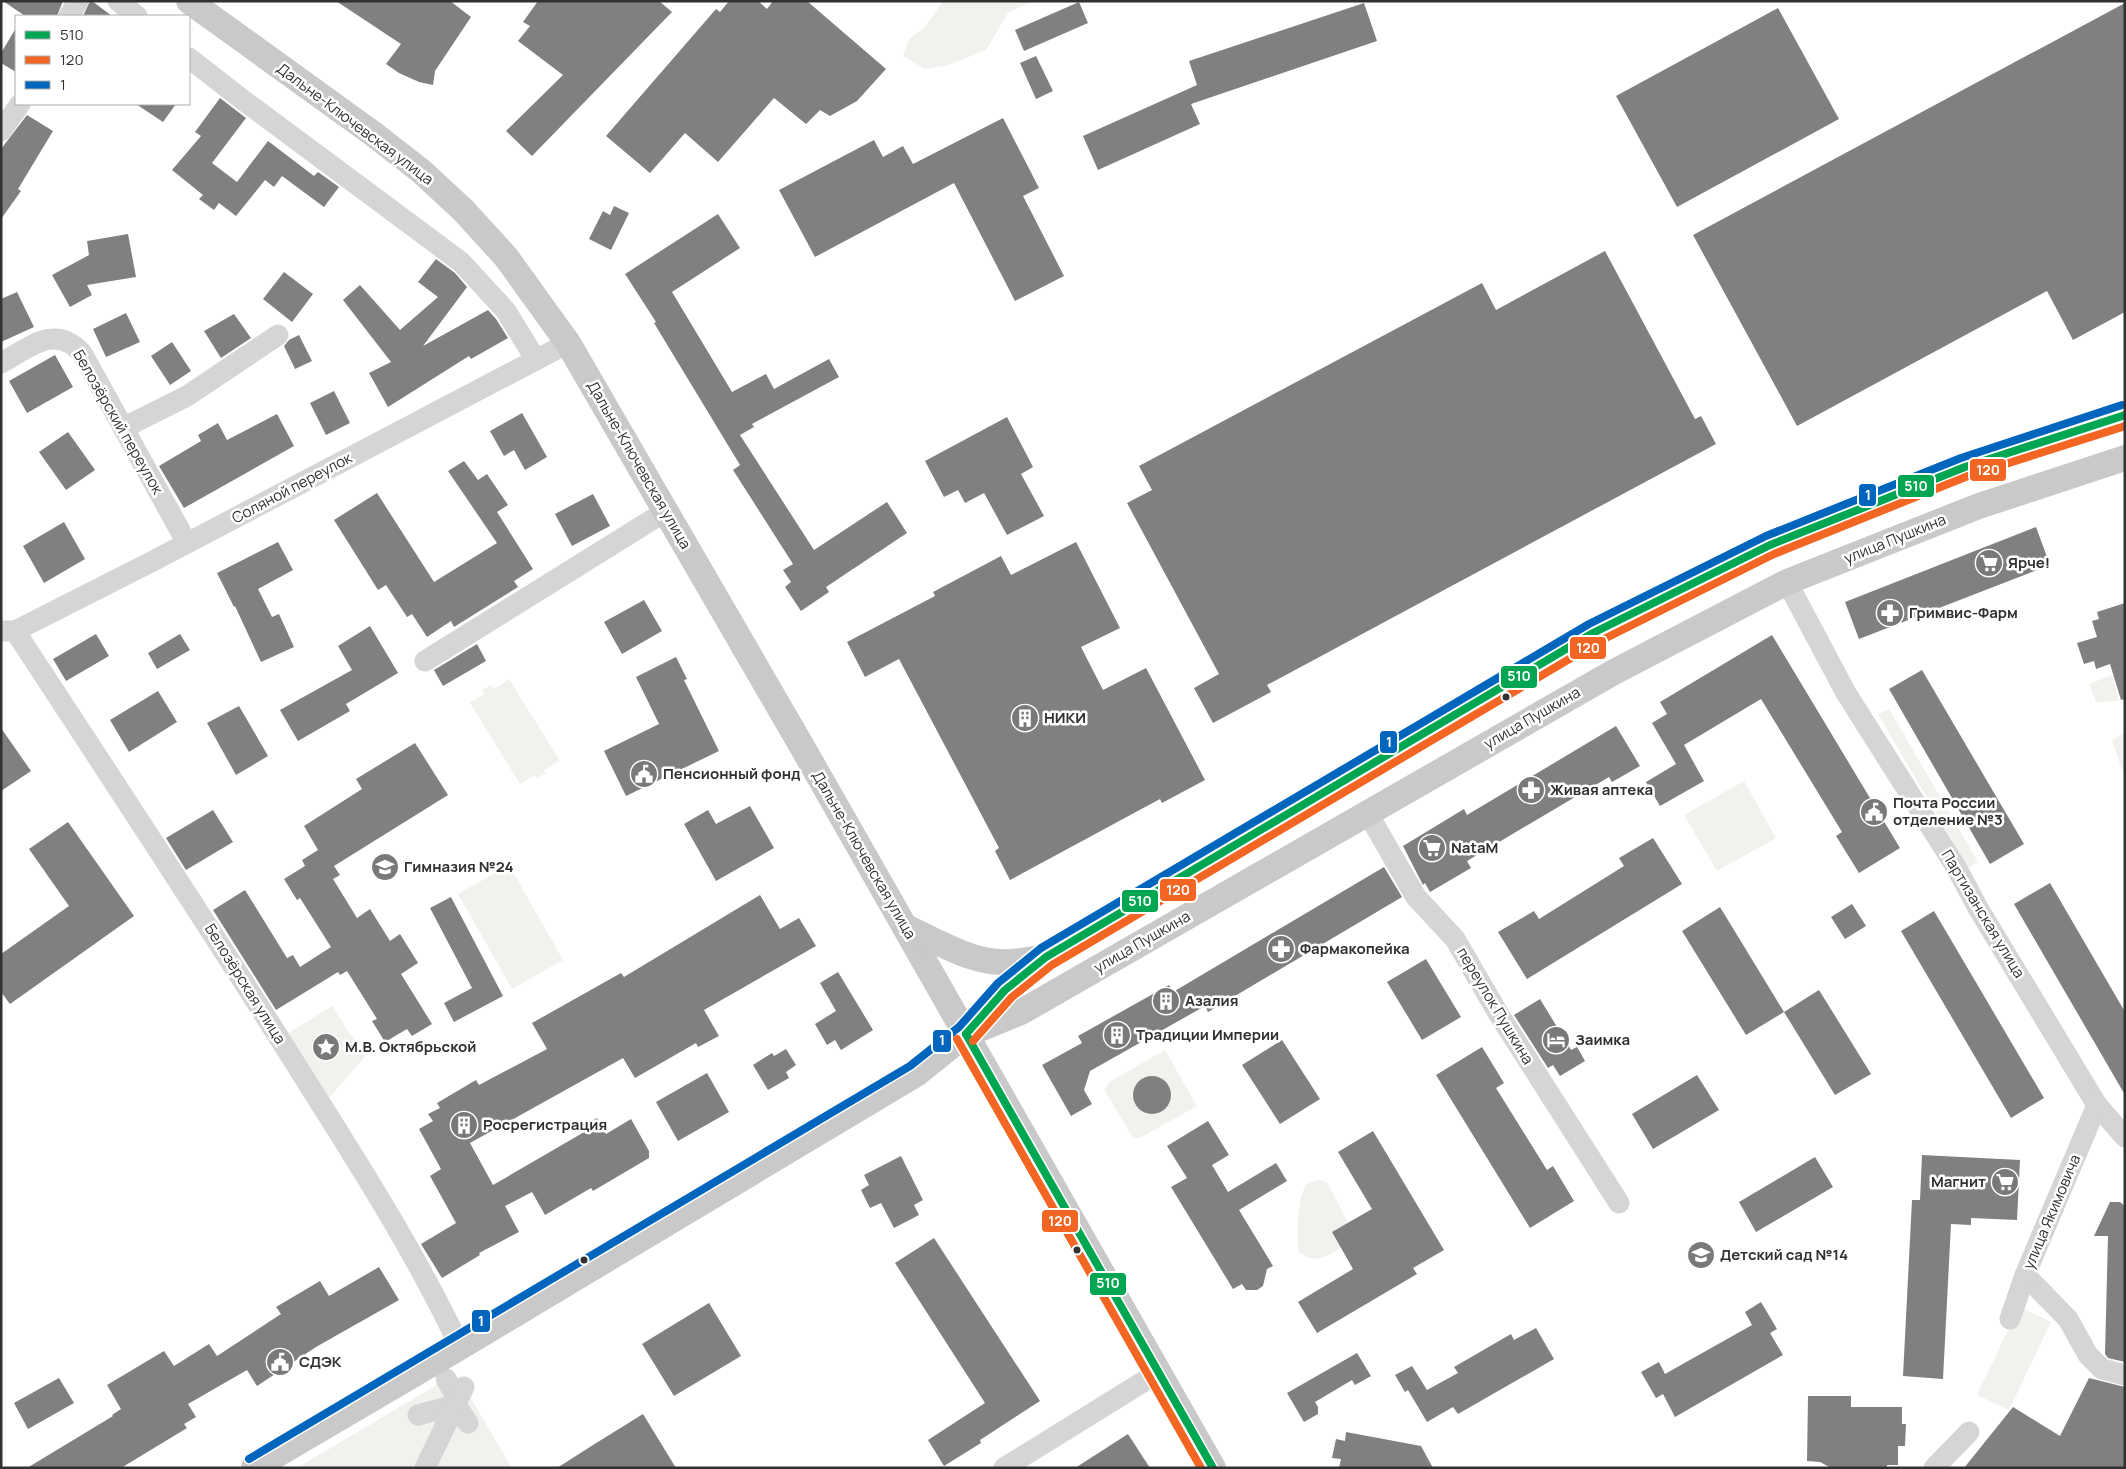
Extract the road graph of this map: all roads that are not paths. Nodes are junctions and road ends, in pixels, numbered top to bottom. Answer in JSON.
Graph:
{"nodes":[{"id":1,"x":78,"y":1,"type":"edge"},
{"id":2,"x":118,"y":1,"type":"edge"},
{"id":3,"x":189,"y":1,"type":"edge"},
{"id":4,"x":70,"y":15,"type":"edge"},
{"id":5,"x":136,"y":15,"type":"edge"},
{"id":6,"x":190,"y":59,"type":"edge"},
{"id":7,"x":19,"y":105,"type":"edge"},
{"id":8,"x":1,"y":131,"type":"edge"},
{"id":9,"x":278,"y":334,"type":"dead end"},
{"id":10,"x":568,"y":343,"type":"junction"},
{"id":11,"x":536,"y":360,"type":"junction"},
{"id":12,"x":1,"y":363,"type":"edge"},
{"id":13,"x":2125,"y":415,"type":"edge"},
{"id":14,"x":123,"y":428,"type":"junction"},
{"id":15,"x":2125,"y":458,"type":"edge"},
{"id":16,"x":666,"y":511,"type":"junction"},
{"id":17,"x":186,"y":543,"type":"junction"},
{"id":18,"x":1787,"y":582,"type":"junction"},
{"id":19,"x":8,"y":631,"type":"edge"},
{"id":20,"x":425,"y":661,"type":"dead end"},
{"id":21,"x":1367,"y":812,"type":"junction"},
{"id":22,"x":905,"y":927,"type":"junction"},
{"id":23,"x":1046,"y":957,"type":"junction"},
{"id":24,"x":966,"y":1034,"type":"junction"},
{"id":25,"x":2097,"y":1105,"type":"junction"},
{"id":26,"x":2125,"y":1138,"type":"edge"},
{"id":27,"x":1620,"y":1203,"type":"dead end"},
{"id":28,"x":2025,"y":1275,"type":"junction"},
{"id":29,"x":2010,"y":1318,"type":"dead end"},
{"id":30,"x":460,"y":1347,"type":"junction"},
{"id":31,"x":1159,"y":1372,"type":"junction"},
{"id":32,"x":2125,"y":1375,"type":"edge"},
{"id":33,"x":468,"y":1423,"type":"dead end"},
{"id":34,"x":1969,"y":1432,"type":"dead end"},
{"id":35,"x":254,"y":1468,"type":"edge"},
{"id":36,"x":425,"y":1468,"type":"edge"},
{"id":37,"x":1004,"y":1468,"type":"edge"},
{"id":38,"x":1213,"y":1468,"type":"edge"},
{"id":39,"x":1934,"y":1468,"type":"edge"}],
"edges":[{"from":1,"to":4,"type":"street"},
{"from":2,"to":5,"type":"street"},
{"from":3,"to":10,"type":"main road","name":"Дальне-Ключевская улица"},
{"from":6,"to":11,"type":"street"},
{"from":7,"to":8,"type":"street"},
{"from":9,"to":14,"type":"street"},
{"from":10,"to":11,"type":"street","name":"Соляной переулок"},
{"from":10,"to":16,"type":"main road","name":"Дальне-Ключевская улица"},
{"from":11,"to":17,"type":"street","name":"Соляной переулок"},
{"from":12,"to":14,"type":"street","name":"Белозёрский переулок"},
{"from":13,"to":23,"type":"main road","name":"улица Пушкина"},
{"from":14,"to":17,"type":"street","name":"Белозёрский переулок"},
{"from":15,"to":18,"type":"main road","name":"улица Пушкина"},
{"from":16,"to":20,"type":"street"},
{"from":16,"to":22,"type":"main road","name":"Дальне-Ключевская улица"},
{"from":17,"to":19,"type":"street","name":"Соляной переулок"},
{"from":18,"to":21,"type":"main road","name":"улица Пушкина"},
{"from":18,"to":25,"type":"street","name":"Партизанская улица"},
{"from":19,"to":30,"type":"street","name":"Белозёрская улица"},
{"from":21,"to":24,"type":"main road","name":"улица Пушкина"},
{"from":21,"to":27,"type":"street","name":"переулок Пушкина"},
{"from":22,"to":23,"type":"main road"},
{"from":22,"to":24,"type":"main road","name":"Дальне-Ключевская улица"},
{"from":23,"to":24,"type":"main road","name":"улица Пушкина"},
{"from":24,"to":30,"type":"main road","name":"улица Пушкина"},
{"from":24,"to":31,"type":"main road","name":"Дальне-Ключевская улица"},
{"from":25,"to":26,"type":"street","name":"Партизанская улица"},
{"from":25,"to":28,"type":"street","name":"улица Якимовича"},
{"from":28,"to":29,"type":"street","name":"улица Якимовича"},
{"from":28,"to":32,"type":"street"},
{"from":30,"to":35,"type":"main road","name":"улица Пушкина"},
{"from":31,"to":37,"type":"street"},
{"from":31,"to":38,"type":"main road","name":"Дальне-Ключевская улица"},
{"from":33,"to":36,"type":"street"},
{"from":34,"to":39,"type":"street"}]}
